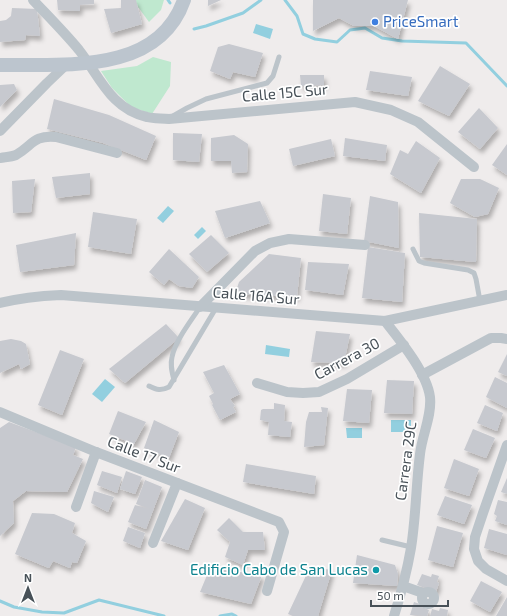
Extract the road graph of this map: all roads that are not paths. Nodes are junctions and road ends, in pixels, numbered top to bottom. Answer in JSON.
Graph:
{"nodes":[{"id":1,"x":33,"y":0,"type":"edge"},
{"id":2,"x":184,"y":0,"type":"edge"},
{"id":3,"x":279,"y":58,"type":"dead end"},
{"id":4,"x":103,"y":61,"type":"junction"},
{"id":5,"x":88,"y":62,"type":"junction"},
{"id":6,"x":47,"y":64,"type":"junction"},
{"id":7,"x":68,"y":64,"type":"junction"},
{"id":8,"x":0,"y":65,"type":"edge"},
{"id":9,"x":98,"y":76,"type":"junction"},
{"id":10,"x":47,"y":83,"type":"junction"},
{"id":11,"x":169,"y":119,"type":"junction"},
{"id":12,"x":0,"y":131,"type":"edge"},
{"id":13,"x":117,"y":153,"type":"dead end"},
{"id":14,"x":0,"y":158,"type":"edge"},
{"id":15,"x":474,"y":167,"type":"dead end"},
{"id":16,"x":365,"y":245,"type":"dead end"},
{"id":17,"x":413,"y":250,"type":"dead end"},
{"id":18,"x":213,"y":293,"type":"junction"},
{"id":19,"x":507,"y":295,"type":"edge"},
{"id":20,"x":480,"y":301,"type":"junction"},
{"id":21,"x":0,"y":303,"type":"edge"},
{"id":22,"x":200,"y":306,"type":"junction"},
{"id":23,"x":216,"y":308,"type":"junction"},
{"id":24,"x":385,"y":322,"type":"junction"},
{"id":25,"x":507,"y":339,"type":"edge"},
{"id":26,"x":404,"y":345,"type":"junction"},
{"id":27,"x":422,"y":375,"type":"junction"},
{"id":28,"x":174,"y":380,"type":"junction"},
{"id":29,"x":257,"y":383,"type":"dead end"},
{"id":30,"x":149,"y":386,"type":"dead end"},
{"id":31,"x":0,"y":412,"type":"edge"},
{"id":32,"x":507,"y":445,"type":"edge"},
{"id":33,"x":96,"y":452,"type":"junction"},
{"id":34,"x":177,"y":483,"type":"junction"},
{"id":35,"x":76,"y":507,"type":"dead end"},
{"id":36,"x":382,"y":540,"type":"dead end"},
{"id":37,"x":153,"y":543,"type":"dead end"},
{"id":38,"x":411,"y":547,"type":"junction"},
{"id":39,"x":507,"y":581,"type":"edge"},
{"id":40,"x":403,"y":586,"type":"junction"},
{"id":41,"x":267,"y":592,"type":"dead end"},
{"id":42,"x":423,"y":594,"type":"dead end"},
{"id":43,"x":394,"y":616,"type":"edge"}],
"edges":[{"from":1,"to":5,"type":"street","name":"Calle 15C Sur"},
{"from":2,"to":4,"type":"main road"},
{"from":3,"to":11,"type":"lane"},
{"from":4,"to":5,"type":"main road"},
{"from":4,"to":9,"type":"street"},
{"from":5,"to":7,"type":"main road"},
{"from":5,"to":9,"type":"street","name":"Calle 15C Sur"},
{"from":6,"to":7,"type":"main road"},
{"from":6,"to":8,"type":"main road"},
{"from":6,"to":10,"type":"street"},
{"from":7,"to":10,"type":"street"},
{"from":9,"to":11,"type":"street","name":"Calle 15C Sur"},
{"from":10,"to":12,"type":"street"},
{"from":11,"to":15,"type":"street","name":"Calle 15C Sur"},
{"from":13,"to":14,"type":"street"},
{"from":16,"to":18,"type":"street"},
{"from":17,"to":20,"type":"lane"},
{"from":18,"to":22,"type":"street"},
{"from":18,"to":23,"type":"street"},
{"from":19,"to":20,"type":"street","name":"Calle 16A Sur"},
{"from":20,"to":24,"type":"street","name":"Calle 16A Sur"},
{"from":21,"to":22,"type":"street","name":"Calle 16A Sur"},
{"from":22,"to":23,"type":"street","name":"Calle 16A Sur"},
{"from":22,"to":28,"type":"lane"},
{"from":23,"to":24,"type":"street","name":"Calle 16A Sur"},
{"from":23,"to":28,"type":"lane"},
{"from":24,"to":26,"type":"street","name":"Carrera 29C"},
{"from":25,"to":27,"type":"street"},
{"from":26,"to":27,"type":"street","name":"Carrera 29C"},
{"from":26,"to":29,"type":"street","name":"Carrera 30"},
{"from":27,"to":38,"type":"street","name":"Carrera 29C"},
{"from":28,"to":30,"type":"lane"},
{"from":31,"to":33,"type":"street","name":"Calle 17 Sur"},
{"from":32,"to":39,"type":"street"},
{"from":33,"to":34,"type":"street","name":"Calle 17 Sur"},
{"from":33,"to":35,"type":"street"},
{"from":34,"to":37,"type":"street"},
{"from":34,"to":41,"type":"street","name":"Calle 17 Sur"},
{"from":36,"to":38,"type":"lane"},
{"from":38,"to":40,"type":"street","name":"Carrera 29C"},
{"from":40,"to":42,"type":"street"},
{"from":40,"to":43,"type":"street","name":"Carrera 29C"}]}
